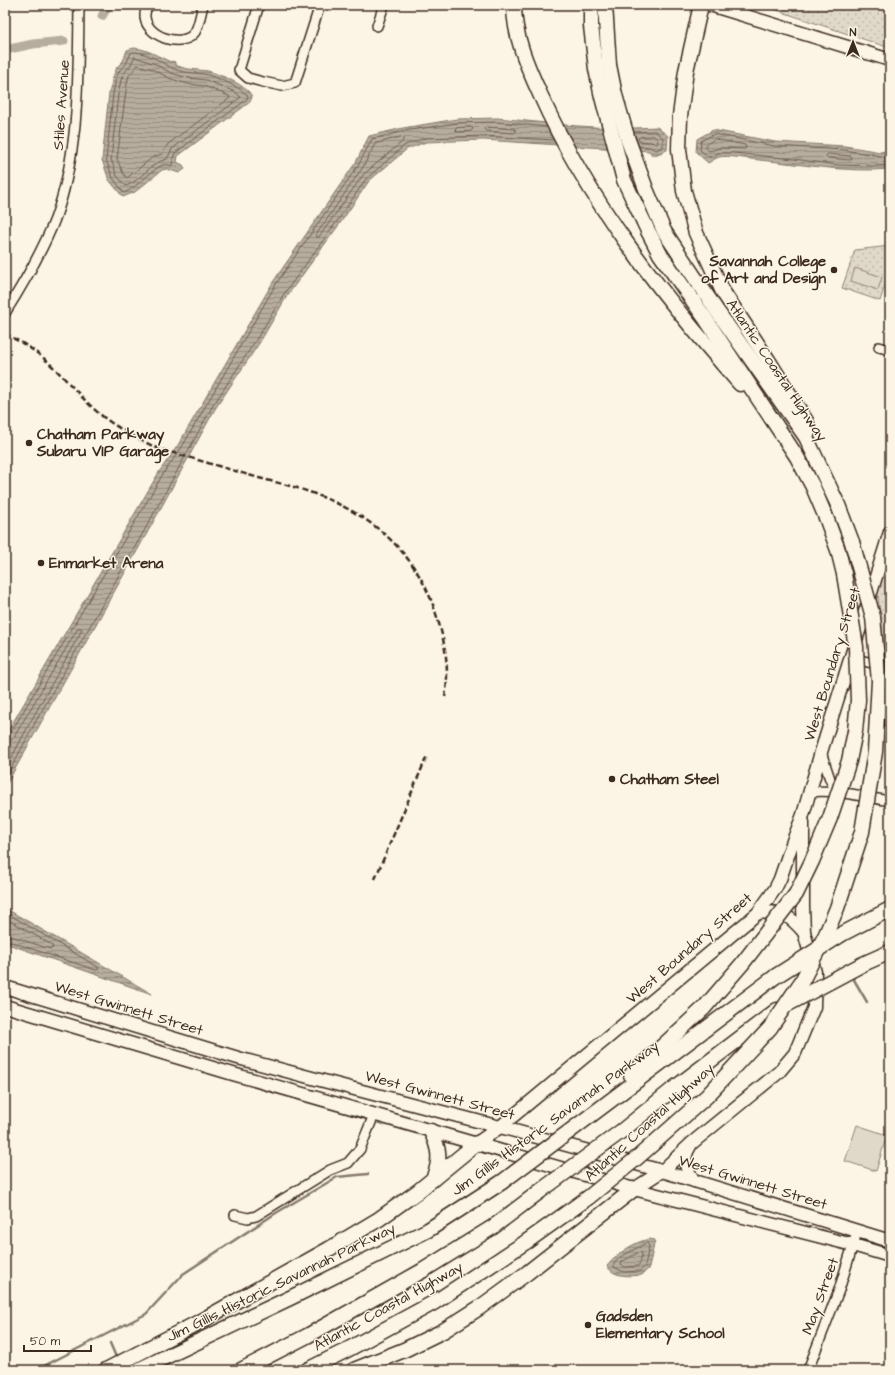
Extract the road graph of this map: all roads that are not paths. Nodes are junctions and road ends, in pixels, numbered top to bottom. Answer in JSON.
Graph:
{"nodes":[{"id":1,"x":79,"y":5,"type":"edge"},
{"id":2,"x":148,"y":5,"type":"edge"},
{"id":3,"x":203,"y":5,"type":"edge"},
{"id":4,"x":259,"y":5,"type":"edge"},
{"id":5,"x":320,"y":5,"type":"edge"},
{"id":6,"x":384,"y":5,"type":"edge"},
{"id":7,"x":514,"y":5,"type":"edge"},
{"id":8,"x":591,"y":5,"type":"edge"},
{"id":9,"x":605,"y":5,"type":"edge"},
{"id":10,"x":701,"y":5,"type":"edge"},
{"id":11,"x":710,"y":5,"type":"edge"},
{"id":12,"x":377,"y":26,"type":"dead end"},
{"id":13,"x":890,"y":60,"type":"edge"},
{"id":14,"x":5,"y":313,"type":"edge"},
{"id":15,"x":879,"y":347,"type":"dead end"},
{"id":16,"x":890,"y":350,"type":"edge"},
{"id":17,"x":777,"y":427,"type":"junction"},
{"id":18,"x":823,"y":473,"type":"junction"},
{"id":19,"x":890,"y":532,"type":"edge"},
{"id":20,"x":850,"y":658,"type":"junction"},
{"id":21,"x":890,"y":668,"type":"edge"},
{"id":22,"x":821,"y":752,"type":"junction"},
{"id":23,"x":810,"y":792,"type":"junction"},
{"id":24,"x":836,"y":792,"type":"junction"},
{"id":25,"x":890,"y":801,"type":"edge"},
{"id":26,"x":803,"y":815,"type":"junction"},
{"id":27,"x":890,"y":909,"type":"edge"},
{"id":28,"x":758,"y":913,"type":"junction"},
{"id":29,"x":804,"y":932,"type":"junction"},
{"id":30,"x":890,"y":952,"type":"edge"},
{"id":31,"x":5,"y":987,"type":"edge"},
{"id":32,"x":5,"y":1006,"type":"edge"},
{"id":33,"x":595,"y":1112,"type":"junction"},
{"id":34,"x":374,"y":1115,"type":"junction"},
{"id":35,"x":500,"y":1127,"type":"junction"},
{"id":36,"x":431,"y":1131,"type":"junction"},
{"id":37,"x":477,"y":1143,"type":"junction"},
{"id":38,"x":692,"y":1143,"type":"junction"},
{"id":39,"x":662,"y":1171,"type":"junction"},
{"id":40,"x":433,"y":1179,"type":"junction"},
{"id":41,"x":694,"y":1181,"type":"junction"},
{"id":42,"x":634,"y":1189,"type":"junction"},
{"id":43,"x":235,"y":1215,"type":"dead end"},
{"id":44,"x":857,"y":1232,"type":"junction"},
{"id":45,"x":890,"y":1241,"type":"edge"},
{"id":46,"x":853,"y":1245,"type":"junction"},
{"id":47,"x":890,"y":1256,"type":"edge"},
{"id":48,"x":106,"y":1370,"type":"edge"},
{"id":49,"x":138,"y":1370,"type":"edge"},
{"id":50,"x":241,"y":1370,"type":"edge"},
{"id":51,"x":307,"y":1370,"type":"edge"},
{"id":52,"x":354,"y":1370,"type":"edge"},
{"id":53,"x":808,"y":1370,"type":"edge"}],
"edges":[{"from":1,"to":14,"type":"street","name":"Stiles Avenue"},
{"from":2,"to":3,"type":"street"},
{"from":4,"to":5,"type":"street"},
{"from":6,"to":12,"type":"street"},
{"from":7,"to":17,"type":"highway"},
{"from":8,"to":17,"type":"highway","name":"Atlantic Coastal Highway"},
{"from":9,"to":18,"type":"highway","name":"Atlantic Coastal Highway"},
{"from":10,"to":18,"type":"highway"},
{"from":11,"to":13,"type":"main road"},
{"from":15,"to":16,"type":"street"},
{"from":17,"to":33,"type":"highway","name":"Atlantic Coastal Highway","bridge":true},
{"from":18,"to":51,"type":"highway","name":"Atlantic Coastal Highway","bridge":true},
{"from":19,"to":20,"type":"main road","name":"West Boundary Street"},
{"from":20,"to":21,"type":"street"},
{"from":20,"to":22,"type":"main road","name":"West Boundary Street"},
{"from":22,"to":23,"type":"main road","name":"West Boundary Street"},
{"from":22,"to":24,"type":"street"},
{"from":23,"to":24,"type":"street"},
{"from":23,"to":26,"type":"main road","name":"West Boundary Street"},
{"from":24,"to":25,"type":"street"},
{"from":26,"to":28,"type":"main road","name":"West Boundary Street"},
{"from":26,"to":29,"type":"main road"},
{"from":27,"to":33,"type":"highway","name":"Jim Gillis Historic Savannah Parkway","bridge":true},
{"from":28,"to":29,"type":"main road"},
{"from":28,"to":35,"type":"main road","name":"West Boundary Street"},
{"from":29,"to":38,"type":"main road"},
{"from":30,"to":50,"type":"highway","bridge":true},
{"from":31,"to":35,"type":"main road","name":"West Gwinnett Street"},
{"from":32,"to":34,"type":"main road"},
{"from":33,"to":49,"type":"highway","name":"Jim Gillis Historic Savannah Parkway","bridge":true},
{"from":34,"to":36,"type":"main road"},
{"from":34,"to":43,"type":"street"},
{"from":35,"to":37,"type":"main road","name":"West Boundary Street"},
{"from":35,"to":39,"type":"main road","name":"West Gwinnett Street"},
{"from":36,"to":37,"type":"main road"},
{"from":36,"to":40,"type":"highway"},
{"from":37,"to":40,"type":"highway"},
{"from":37,"to":42,"type":"main road"},
{"from":38,"to":39,"type":"main road"},
{"from":38,"to":41,"type":"main road"},
{"from":39,"to":41,"type":"main road","name":"West Gwinnett Street"},
{"from":39,"to":42,"type":"main road"},
{"from":40,"to":48,"type":"highway"},
{"from":41,"to":44,"type":"main road","name":"West Gwinnett Street"},
{"from":42,"to":46,"type":"main road"},
{"from":42,"to":52,"type":"highway"},
{"from":44,"to":45,"type":"main road","name":"West Gwinnett Street"},
{"from":44,"to":46,"type":"street","name":"May Street"},
{"from":46,"to":47,"type":"main road"},
{"from":46,"to":53,"type":"street","name":"May Street"}]}
